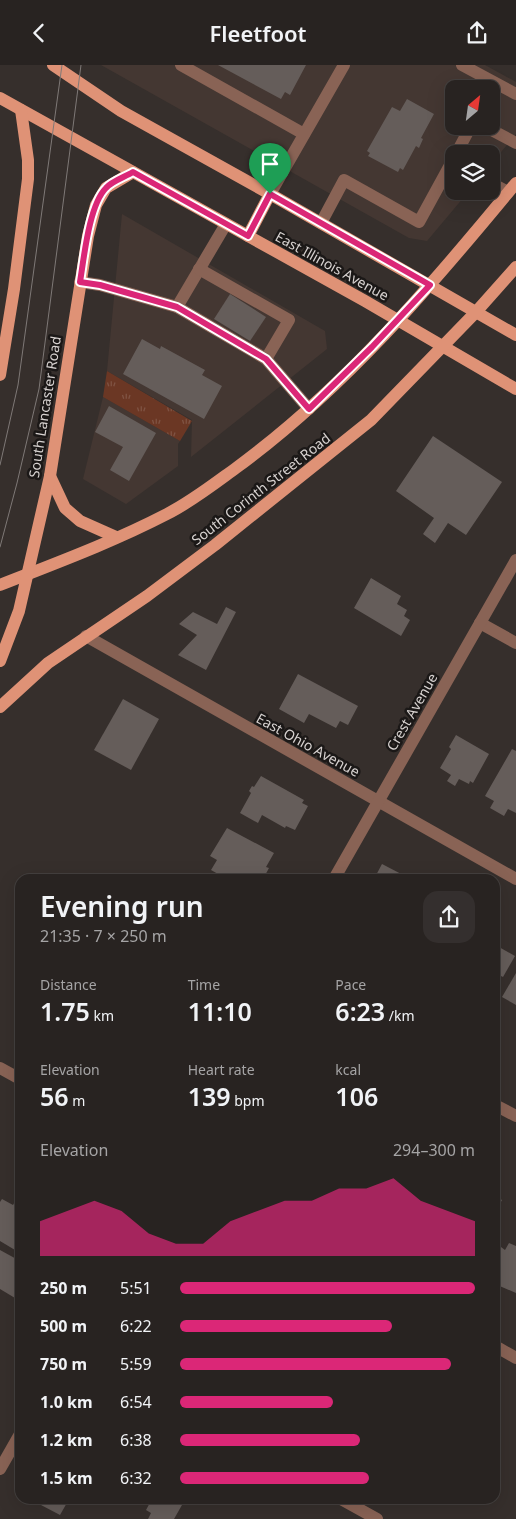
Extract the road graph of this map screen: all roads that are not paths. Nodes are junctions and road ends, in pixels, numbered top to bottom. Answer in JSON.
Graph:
{"nodes":[{"id":1,"x":53,"y":65,"type":"edge"},
{"id":2,"x":181,"y":65,"type":"edge"},
{"id":3,"x":344,"y":65,"type":"edge"},
{"id":4,"x":462,"y":65,"type":"edge"},
{"id":5,"x":483,"y":80,"type":"edge"},
{"id":6,"x":500,"y":89,"type":"edge"},
{"id":7,"x":516,"y":95,"type":"edge"},
{"id":8,"x":0,"y":98,"type":"edge"},
{"id":9,"x":21,"y":110,"type":"junction"},
{"id":10,"x":304,"y":134,"type":"junction"},
{"id":11,"x":500,"y":134,"type":"edge"},
{"id":12,"x":516,"y":143,"type":"edge"},
{"id":13,"x":133,"y":172,"type":"junction"},
{"id":14,"x":445,"y":175,"type":"edge"},
{"id":15,"x":512,"y":187,"type":"edge"},
{"id":16,"x":270,"y":194,"type":"junction"},
{"id":17,"x":321,"y":223,"type":"junction"},
{"id":18,"x":226,"y":224,"type":"junction"},
{"id":19,"x":248,"y":236,"type":"junction"},
{"id":20,"x":516,"y":267,"type":"edge"},
{"id":21,"x":199,"y":269,"type":"junction"},
{"id":22,"x":80,"y":282,"type":"junction"},
{"id":23,"x":430,"y":285,"type":"junction"},
{"id":24,"x":177,"y":307,"type":"junction"},
{"id":25,"x":476,"y":313,"type":"junction"},
{"id":26,"x":398,"y":321,"type":"junction"},
{"id":27,"x":516,"y":335,"type":"edge"},
{"id":28,"x":442,"y":347,"type":"junction"},
{"id":29,"x":266,"y":359,"type":"junction"},
{"id":30,"x":0,"y":375,"type":"edge"},
{"id":31,"x":516,"y":389,"type":"edge"},
{"id":32,"x":309,"y":409,"type":"junction"},
{"id":33,"x":50,"y":476,"type":"junction"},
{"id":34,"x":116,"y":537,"type":"junction"},
{"id":35,"x":516,"y":560,"type":"edge"},
{"id":36,"x":29,"y":573,"type":"junction"},
{"id":37,"x":0,"y":585,"type":"edge"},
{"id":38,"x":480,"y":623,"type":"junction"},
{"id":39,"x":86,"y":636,"type":"junction"},
{"id":40,"x":516,"y":643,"type":"edge"},
{"id":41,"x":0,"y":661,"type":"edge"},
{"id":42,"x":0,"y":707,"type":"edge"},
{"id":43,"x":378,"y":801,"type":"junction"},
{"id":44,"x":337,"y":874,"type":"edge"},
{"id":45,"x":516,"y":879,"type":"edge"},
{"id":46,"x":0,"y":1068,"type":"edge"},
{"id":47,"x":15,"y":1076,"type":"edge"},
{"id":48,"x":500,"y":1108,"type":"edge"},
{"id":49,"x":516,"y":1116,"type":"edge"},
{"id":50,"x":500,"y":1349,"type":"edge"},
{"id":51,"x":516,"y":1358,"type":"edge"},
{"id":52,"x":15,"y":1443,"type":"edge"},
{"id":53,"x":0,"y":1469,"type":"edge"},
{"id":54,"x":350,"y":1504,"type":"edge"},
{"id":55,"x":377,"y":1519,"type":"edge"}],
"edges":[{"from":1,"to":16,"type":"main road"},
{"from":2,"to":10,"type":"street"},
{"from":3,"to":10,"type":"street"},
{"from":4,"to":5,"type":"street"},
{"from":6,"to":7,"type":"street"},
{"from":8,"to":9,"type":"main road","name":"East Illinois Avenue"},
{"from":9,"to":13,"type":"main road","name":"East Illinois Avenue"},
{"from":9,"to":30,"type":"main road"},
{"from":10,"to":16,"type":"street"},
{"from":11,"to":12,"type":"street"},
{"from":13,"to":18,"type":"main road","name":"East Illinois Avenue"},
{"from":13,"to":22,"type":"main road","name":"South Lancaster Road"},
{"from":14,"to":17,"type":"street"},
{"from":15,"to":23,"type":"main road"},
{"from":16,"to":17,"type":"main road"},
{"from":16,"to":19,"type":"main road"},
{"from":17,"to":23,"type":"main road"},
{"from":18,"to":19,"type":"main road","name":"East Illinois Avenue"},
{"from":18,"to":21,"type":"street"},
{"from":19,"to":26,"type":"main road","name":"East Illinois Avenue"},
{"from":20,"to":25,"type":"main road","name":"South Corinth Street Road"},
{"from":21,"to":24,"type":"street"},
{"from":21,"to":29,"type":"street"},
{"from":22,"to":24,"type":"street"},
{"from":22,"to":33,"type":"main road","name":"South Lancaster Road"},
{"from":23,"to":25,"type":"main road"},
{"from":23,"to":26,"type":"main road"},
{"from":24,"to":29,"type":"street"},
{"from":25,"to":27,"type":"main road"},
{"from":25,"to":28,"type":"main road","name":"South Corinth Street Road"},
{"from":26,"to":28,"type":"main road","name":"East Illinois Avenue"},
{"from":26,"to":32,"type":"main road"},
{"from":28,"to":31,"type":"main road","name":"East Illinois Avenue"},
{"from":28,"to":39,"type":"main road","name":"South Corinth Street Road"},
{"from":29,"to":32,"type":"street"},
{"from":32,"to":34,"type":"main road"},
{"from":33,"to":34,"type":"main road"},
{"from":33,"to":36,"type":"main road","name":"South Lancaster Road"},
{"from":34,"to":36,"type":"main road"},
{"from":35,"to":38,"type":"street","name":"Crest Avenue"},
{"from":36,"to":37,"type":"main road"},
{"from":36,"to":41,"type":"main road","name":"South Lancaster Road"},
{"from":38,"to":40,"type":"street"},
{"from":38,"to":43,"type":"street","name":"Crest Avenue"},
{"from":39,"to":42,"type":"main road","name":"South Corinth Street Road"},
{"from":39,"to":43,"type":"street","name":"East Ohio Avenue"},
{"from":43,"to":44,"type":"street","name":"Crest Avenue"},
{"from":43,"to":45,"type":"street","name":"East Ohio Avenue"},
{"from":46,"to":47,"type":"street"},
{"from":48,"to":49,"type":"street"},
{"from":50,"to":51,"type":"street"},
{"from":52,"to":53,"type":"street"},
{"from":54,"to":55,"type":"street"}]}
